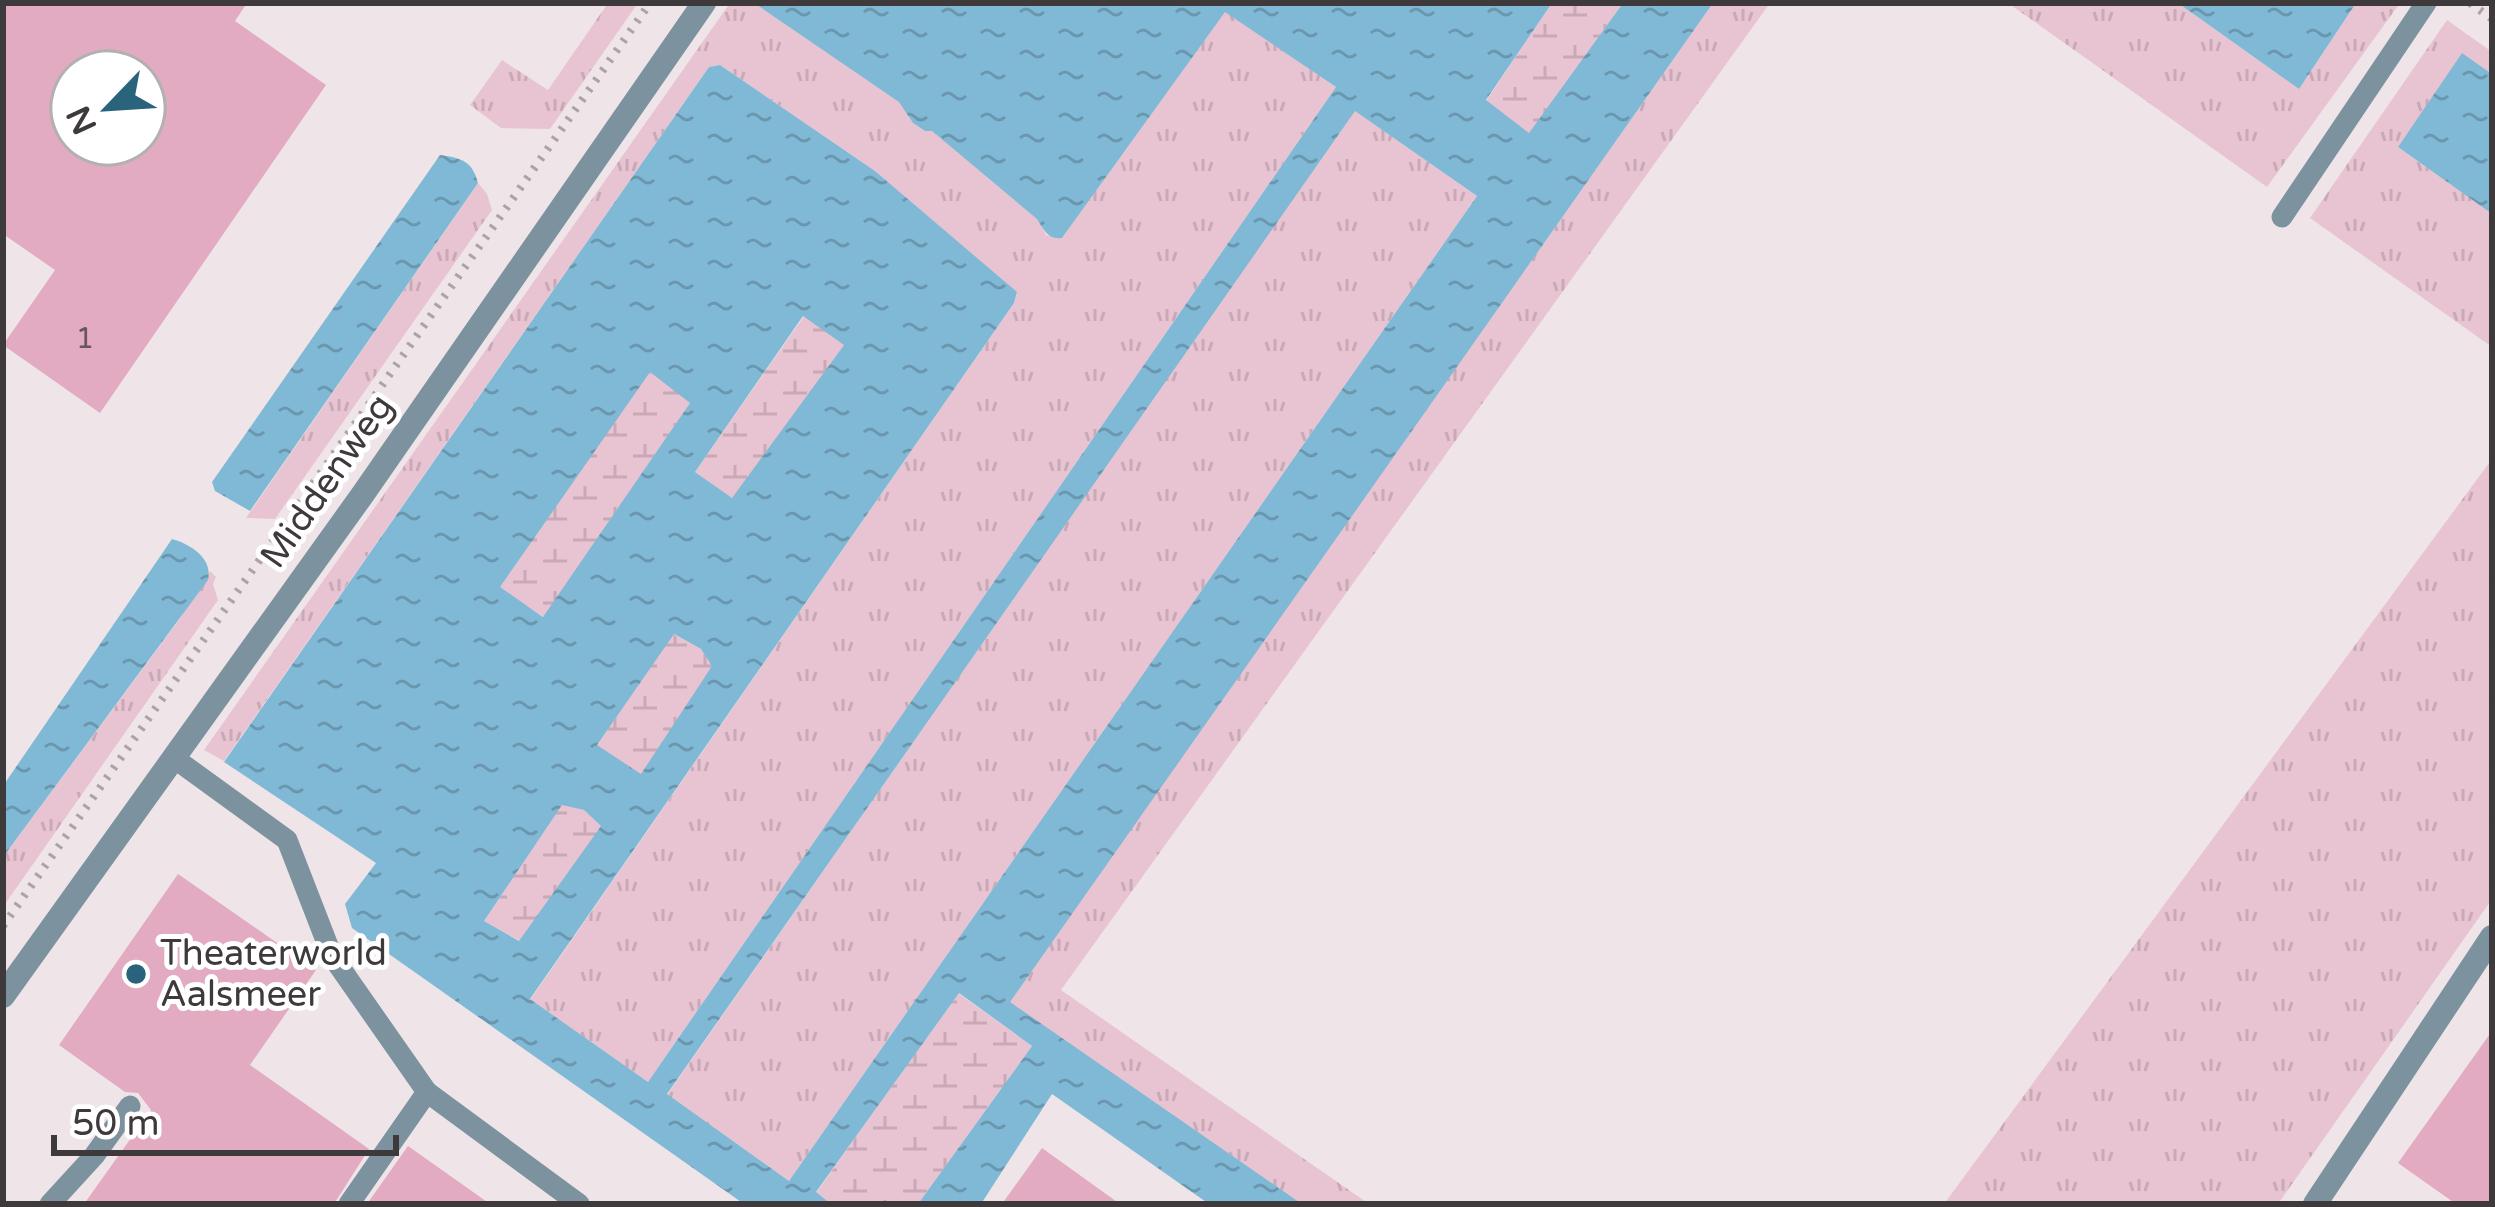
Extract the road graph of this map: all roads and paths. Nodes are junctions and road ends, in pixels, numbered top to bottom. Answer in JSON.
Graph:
{"nodes":[{"id":1,"x":650,"y":3,"type":"edge"},
{"id":2,"x":704,"y":3,"type":"edge"},
{"id":3,"x":2426,"y":3,"type":"edge"},
{"id":4,"x":2470,"y":3,"type":"edge"},
{"id":5,"x":2492,"y":19,"type":"edge"},
{"id":6,"x":2282,"y":217,"type":"dead end"},
{"id":7,"x":173,"y":758,"type":"junction"},
{"id":8,"x":3,"y":926,"type":"edge"},
{"id":9,"x":2490,"y":944,"type":"edge"},
{"id":10,"x":3,"y":996,"type":"edge"},
{"id":11,"x":427,"y":1092,"type":"junction"},
{"id":12,"x":130,"y":1106,"type":"dead end"},
{"id":13,"x":2327,"y":1200,"type":"edge"},
{"id":14,"x":50,"y":1204,"type":"edge"},
{"id":15,"x":349,"y":1204,"type":"edge"},
{"id":16,"x":579,"y":1204,"type":"edge"}],
"edges":[{"from":1,"to":8,"type":"path","name":"Middenweg"},
{"from":2,"to":7,"type":"street","name":"Middenweg"},
{"from":3,"to":6,"type":"lane"},
{"from":4,"to":5,"type":"path"},
{"from":7,"to":10,"type":"street","name":"Middenweg"},
{"from":7,"to":11,"type":"lane"},
{"from":9,"to":13,"type":"street"},
{"from":11,"to":15,"type":"lane"},
{"from":11,"to":16,"type":"lane"},
{"from":12,"to":14,"type":"lane"}]}
